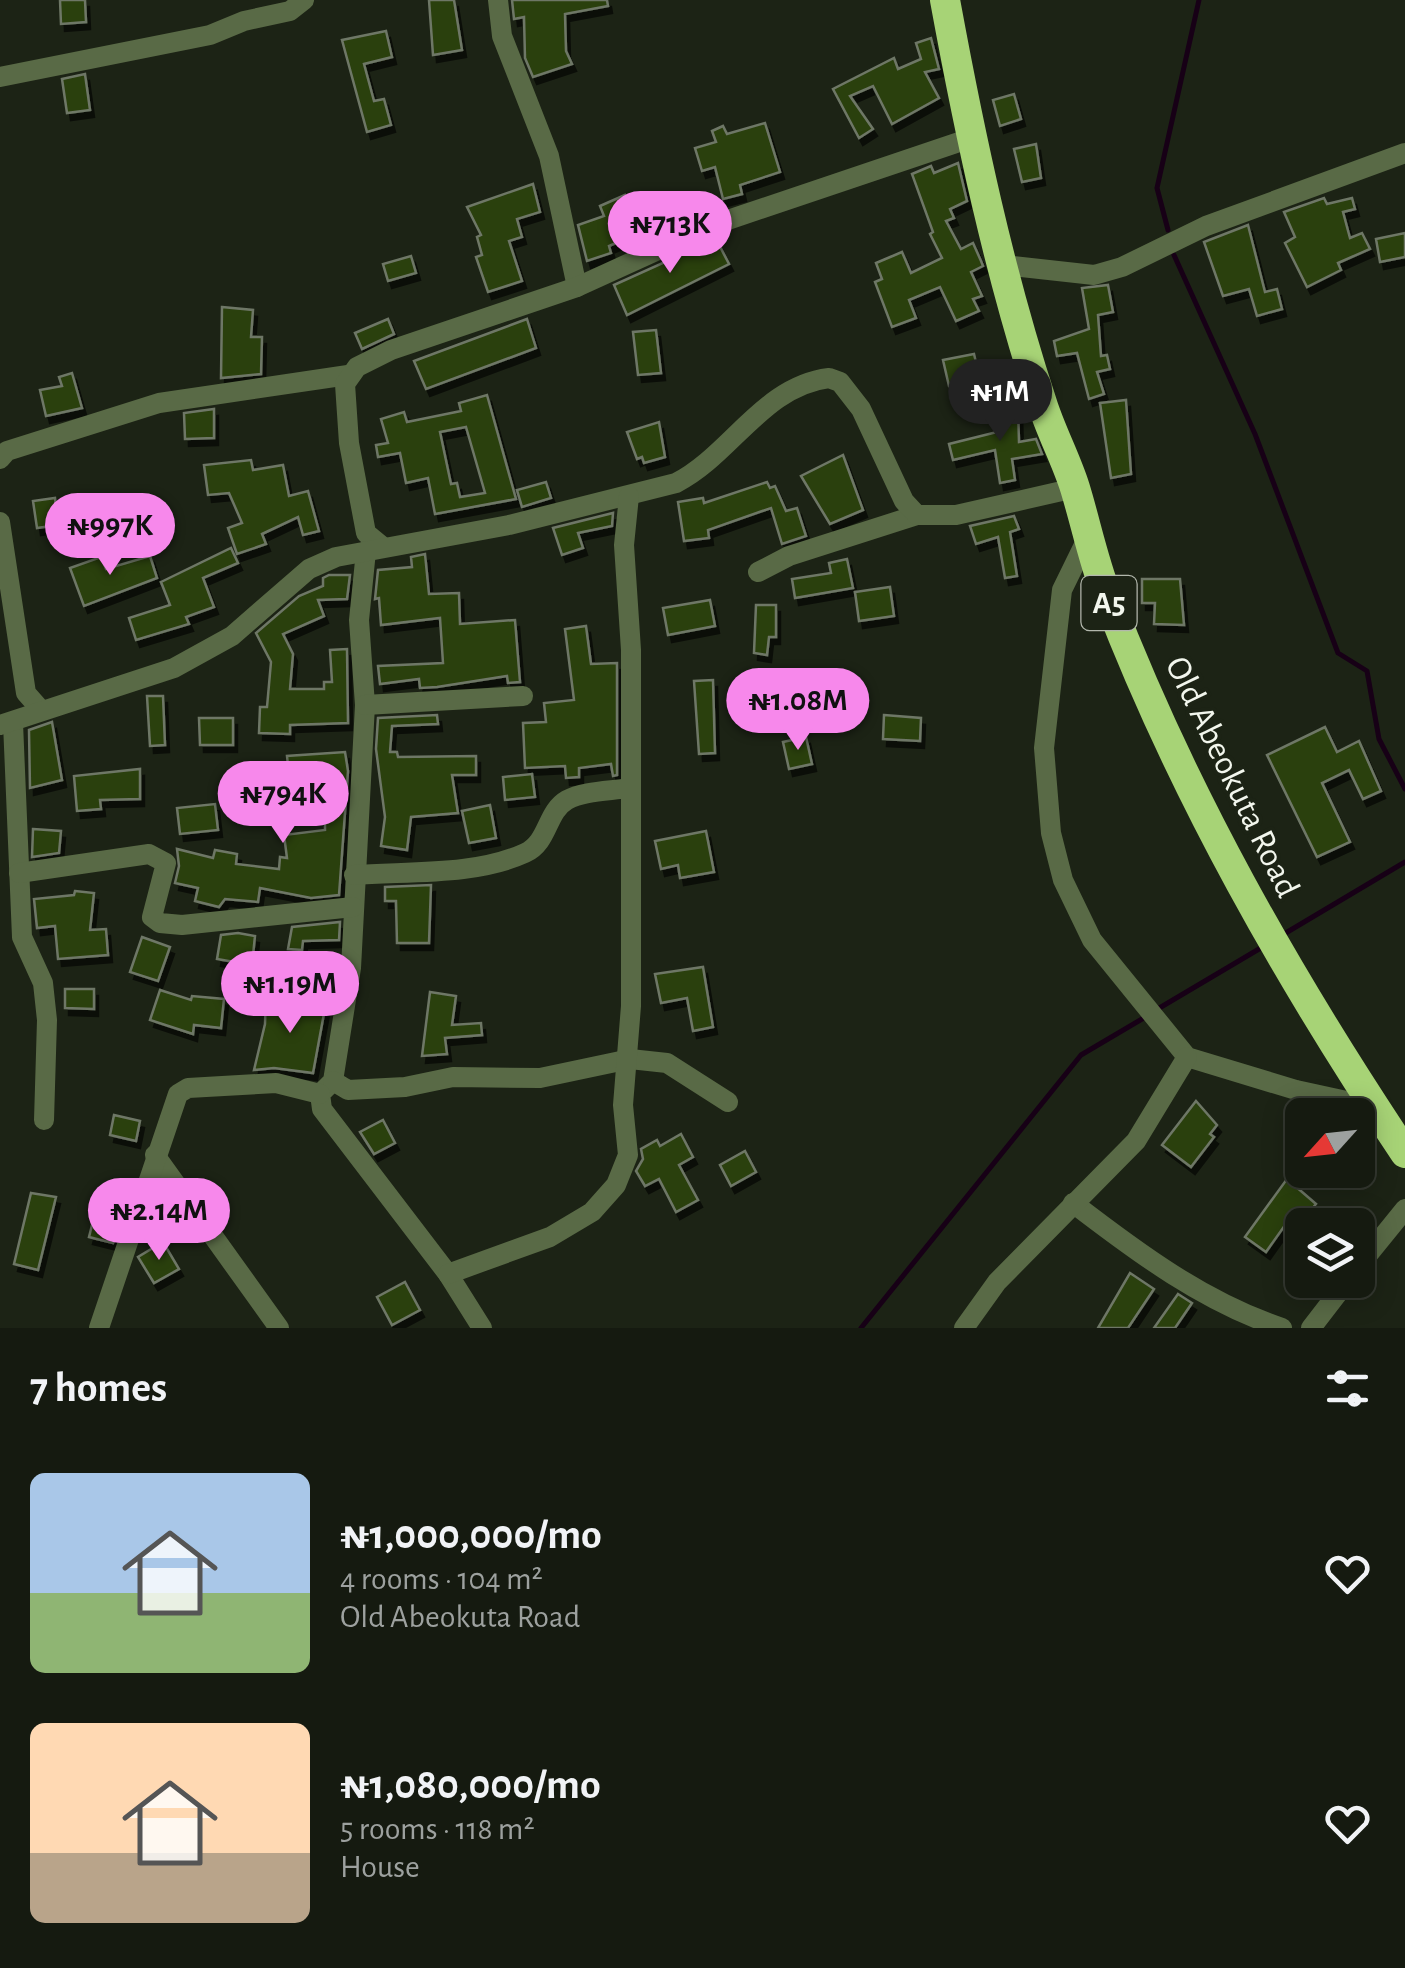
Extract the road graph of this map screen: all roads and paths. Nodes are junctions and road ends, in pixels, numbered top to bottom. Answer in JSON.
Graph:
{"nodes":[{"id":1,"x":304,"y":0,"type":"edge"},
{"id":2,"x":498,"y":0,"type":"edge"},
{"id":3,"x":945,"y":0,"type":"edge"},
{"id":4,"x":0,"y":77,"type":"edge"},
{"id":5,"x":971,"y":138,"type":"junction"},
{"id":6,"x":1405,"y":153,"type":"edge"},
{"id":7,"x":1004,"y":266,"type":"junction"},
{"id":8,"x":578,"y":287,"type":"junction"},
{"id":9,"x":348,"y":376,"type":"junction"},
{"id":10,"x":2,"y":452,"type":"edge"},
{"id":11,"x":1075,"y":488,"type":"junction"},
{"id":12,"x":629,"y":496,"type":"junction"},
{"id":13,"x":917,"y":514,"type":"junction"},
{"id":14,"x":0,"y":522,"type":"edge"},
{"id":15,"x":1086,"y":541,"type":"junction"},
{"id":16,"x":374,"y":549,"type":"junction"},
{"id":17,"x":758,"y":572,"type":"dead end"},
{"id":18,"x":523,"y":696,"type":"dead end"},
{"id":19,"x":365,"y":705,"type":"junction"},
{"id":20,"x":41,"y":710,"type":"junction"},
{"id":21,"x":7,"y":724,"type":"edge"},
{"id":22,"x":628,"y":788,"type":"junction"},
{"id":23,"x":19,"y":873,"type":"junction"},
{"id":24,"x":354,"y":875,"type":"junction"},
{"id":25,"x":353,"y":908,"type":"junction"},
{"id":26,"x":0,"y":934,"type":"edge"},
{"id":27,"x":22,"y":937,"type":"junction"},
{"id":28,"x":1187,"y":1056,"type":"junction"},
{"id":29,"x":630,"y":1059,"type":"junction"},
{"id":30,"x":327,"y":1088,"type":"junction"},
{"id":31,"x":1333,"y":1098,"type":"edge"},
{"id":32,"x":1369,"y":1098,"type":"edge"},
{"id":33,"x":728,"y":1102,"type":"dead end"},
{"id":34,"x":1375,"y":1108,"type":"edge"},
{"id":35,"x":44,"y":1120,"type":"dead end"},
{"id":36,"x":1405,"y":1152,"type":"edge"},
{"id":37,"x":155,"y":1155,"type":"junction"},
{"id":38,"x":1073,"y":1203,"type":"junction"},
{"id":39,"x":1405,"y":1210,"type":"edge"},
{"id":40,"x":1375,"y":1246,"type":"edge"},
{"id":41,"x":448,"y":1274,"type":"junction"},
{"id":42,"x":1334,"y":1298,"type":"edge"},
{"id":43,"x":99,"y":1328,"type":"edge"},
{"id":44,"x":278,"y":1328,"type":"edge"},
{"id":45,"x":482,"y":1328,"type":"edge"},
{"id":46,"x":964,"y":1328,"type":"edge"},
{"id":47,"x":1282,"y":1328,"type":"edge"},
{"id":48,"x":1311,"y":1328,"type":"edge"}],
"edges":[{"from":1,"to":4,"type":"street"},
{"from":2,"to":8,"type":"street"},
{"from":3,"to":5,"type":"highway","name":"Old Abeokuta Road","number":"A5"},
{"from":5,"to":7,"type":"highway","name":"Old Abeokuta Road","number":"A5"},
{"from":5,"to":8,"type":"street"},
{"from":6,"to":7,"type":"street"},
{"from":7,"to":11,"type":"highway","name":"Old Abeokuta Road","number":"A5"},
{"from":8,"to":9,"type":"street"},
{"from":9,"to":10,"type":"street"},
{"from":9,"to":16,"type":"street"},
{"from":11,"to":13,"type":"street"},
{"from":11,"to":15,"type":"highway","name":"Old Abeokuta Road","number":"A5"},
{"from":12,"to":13,"type":"street"},
{"from":12,"to":16,"type":"street"},
{"from":12,"to":22,"type":"street"},
{"from":13,"to":17,"type":"street"},
{"from":14,"to":20,"type":"street"},
{"from":15,"to":28,"type":"street"},
{"from":15,"to":32,"type":"highway","name":"Old Abeokuta Road","number":"A5"},
{"from":16,"to":19,"type":"street"},
{"from":16,"to":20,"type":"street"},
{"from":18,"to":19,"type":"street"},
{"from":19,"to":24,"type":"street"},
{"from":20,"to":21,"type":"street"},
{"from":21,"to":23,"type":"street"},
{"from":22,"to":24,"type":"street"},
{"from":22,"to":29,"type":"street"},
{"from":23,"to":25,"type":"street"},
{"from":23,"to":27,"type":"street"},
{"from":24,"to":25,"type":"street"},
{"from":25,"to":30,"type":"street"},
{"from":26,"to":27,"type":"street"},
{"from":27,"to":35,"type":"street"},
{"from":28,"to":31,"type":"street"},
{"from":28,"to":38,"type":"street"},
{"from":29,"to":30,"type":"street"},
{"from":29,"to":33,"type":"street"},
{"from":29,"to":41,"type":"street"},
{"from":30,"to":37,"type":"street"},
{"from":30,"to":41,"type":"street"},
{"from":34,"to":36,"type":"highway","name":"Old Abeokuta Road","number":"A5"},
{"from":37,"to":43,"type":"street"},
{"from":37,"to":44,"type":"street"},
{"from":38,"to":46,"type":"street"},
{"from":38,"to":47,"type":"street"},
{"from":39,"to":40,"type":"street"},
{"from":41,"to":45,"type":"street"},
{"from":42,"to":48,"type":"street"}]}
